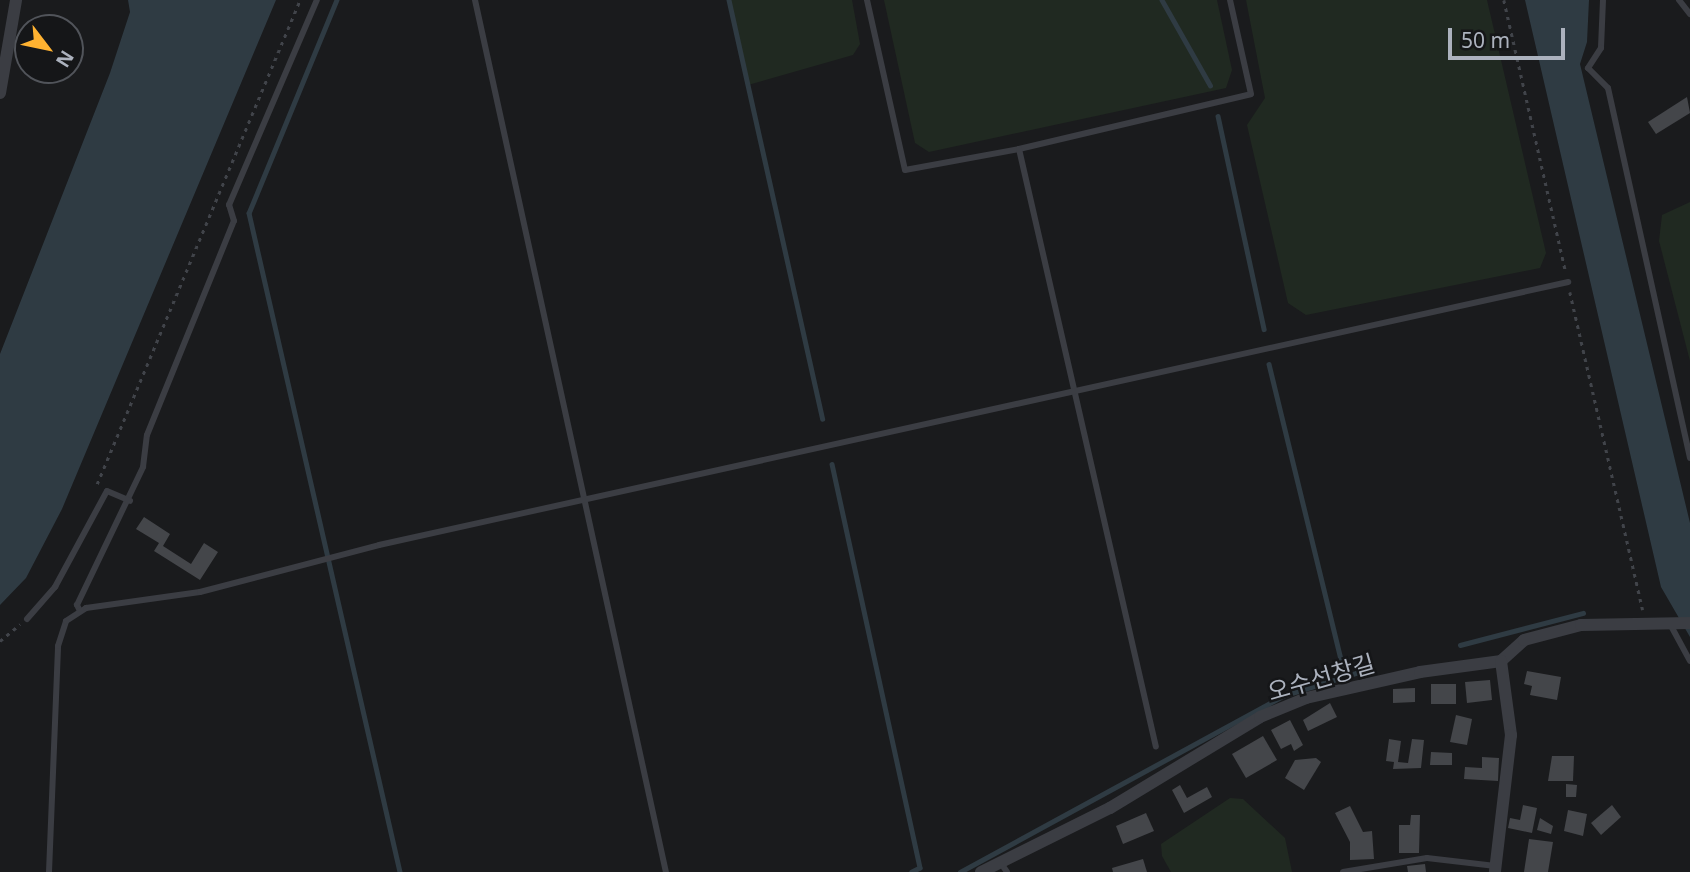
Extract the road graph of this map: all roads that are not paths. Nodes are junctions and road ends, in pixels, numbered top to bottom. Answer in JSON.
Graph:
{"nodes":[{"id":1,"x":16,"y":0,"type":"edge"},
{"id":2,"x":317,"y":0,"type":"edge"},
{"id":3,"x":475,"y":0,"type":"edge"},
{"id":4,"x":867,"y":0,"type":"edge"},
{"id":5,"x":1230,"y":0,"type":"edge"},
{"id":6,"x":1603,"y":0,"type":"edge"},
{"id":7,"x":1679,"y":0,"type":"edge"},
{"id":8,"x":1690,"y":14,"type":"edge"},
{"id":9,"x":0,"y":93,"type":"edge"},
{"id":10,"x":1019,"y":149,"type":"junction"},
{"id":11,"x":1568,"y":282,"type":"road end"},
{"id":12,"x":1075,"y":391,"type":"junction"},
{"id":13,"x":1690,"y":458,"type":"edge"},
{"id":14,"x":130,"y":500,"type":"junction"},
{"id":15,"x":583,"y":500,"type":"junction"},
{"id":16,"x":80,"y":611,"type":"junction"},
{"id":17,"x":27,"y":619,"type":"road end"},
{"id":18,"x":1690,"y":623,"type":"edge"},
{"id":19,"x":1670,"y":624,"type":"junction"},
{"id":20,"x":1501,"y":661,"type":"junction"},
{"id":21,"x":1690,"y":661,"type":"edge"},
{"id":22,"x":1156,"y":747,"type":"dead end"},
{"id":23,"x":1004,"y":867,"type":"edge"},
{"id":24,"x":1496,"y":869,"type":"edge"},
{"id":25,"x":48,"y":872,"type":"edge"},
{"id":26,"x":666,"y":872,"type":"edge"},
{"id":27,"x":981,"y":872,"type":"edge"},
{"id":28,"x":1343,"y":872,"type":"edge"}],
"edges":[{"from":1,"to":9,"type":"street"},
{"from":2,"to":14,"type":"lane"},
{"from":3,"to":15,"type":"lane"},
{"from":4,"to":10,"type":"lane"},
{"from":5,"to":10,"type":"lane"},
{"from":6,"to":13,"type":"lane"},
{"from":7,"to":8,"type":"lane"},
{"from":10,"to":12,"type":"lane"},
{"from":11,"to":12,"type":"lane"},
{"from":12,"to":15,"type":"lane"},
{"from":12,"to":22,"type":"lane"},
{"from":14,"to":16,"type":"lane"},
{"from":14,"to":17,"type":"lane"},
{"from":15,"to":16,"type":"lane"},
{"from":15,"to":26,"type":"lane"},
{"from":16,"to":25,"type":"lane"},
{"from":18,"to":19,"type":"street"},
{"from":19,"to":20,"type":"street"},
{"from":19,"to":21,"type":"lane"},
{"from":20,"to":23,"type":"street","name":"오수선창길"},
{"from":20,"to":24,"type":"street"},
{"from":23,"to":27,"type":"street","name":"오수선창길"},
{"from":24,"to":28,"type":"lane"}]}
